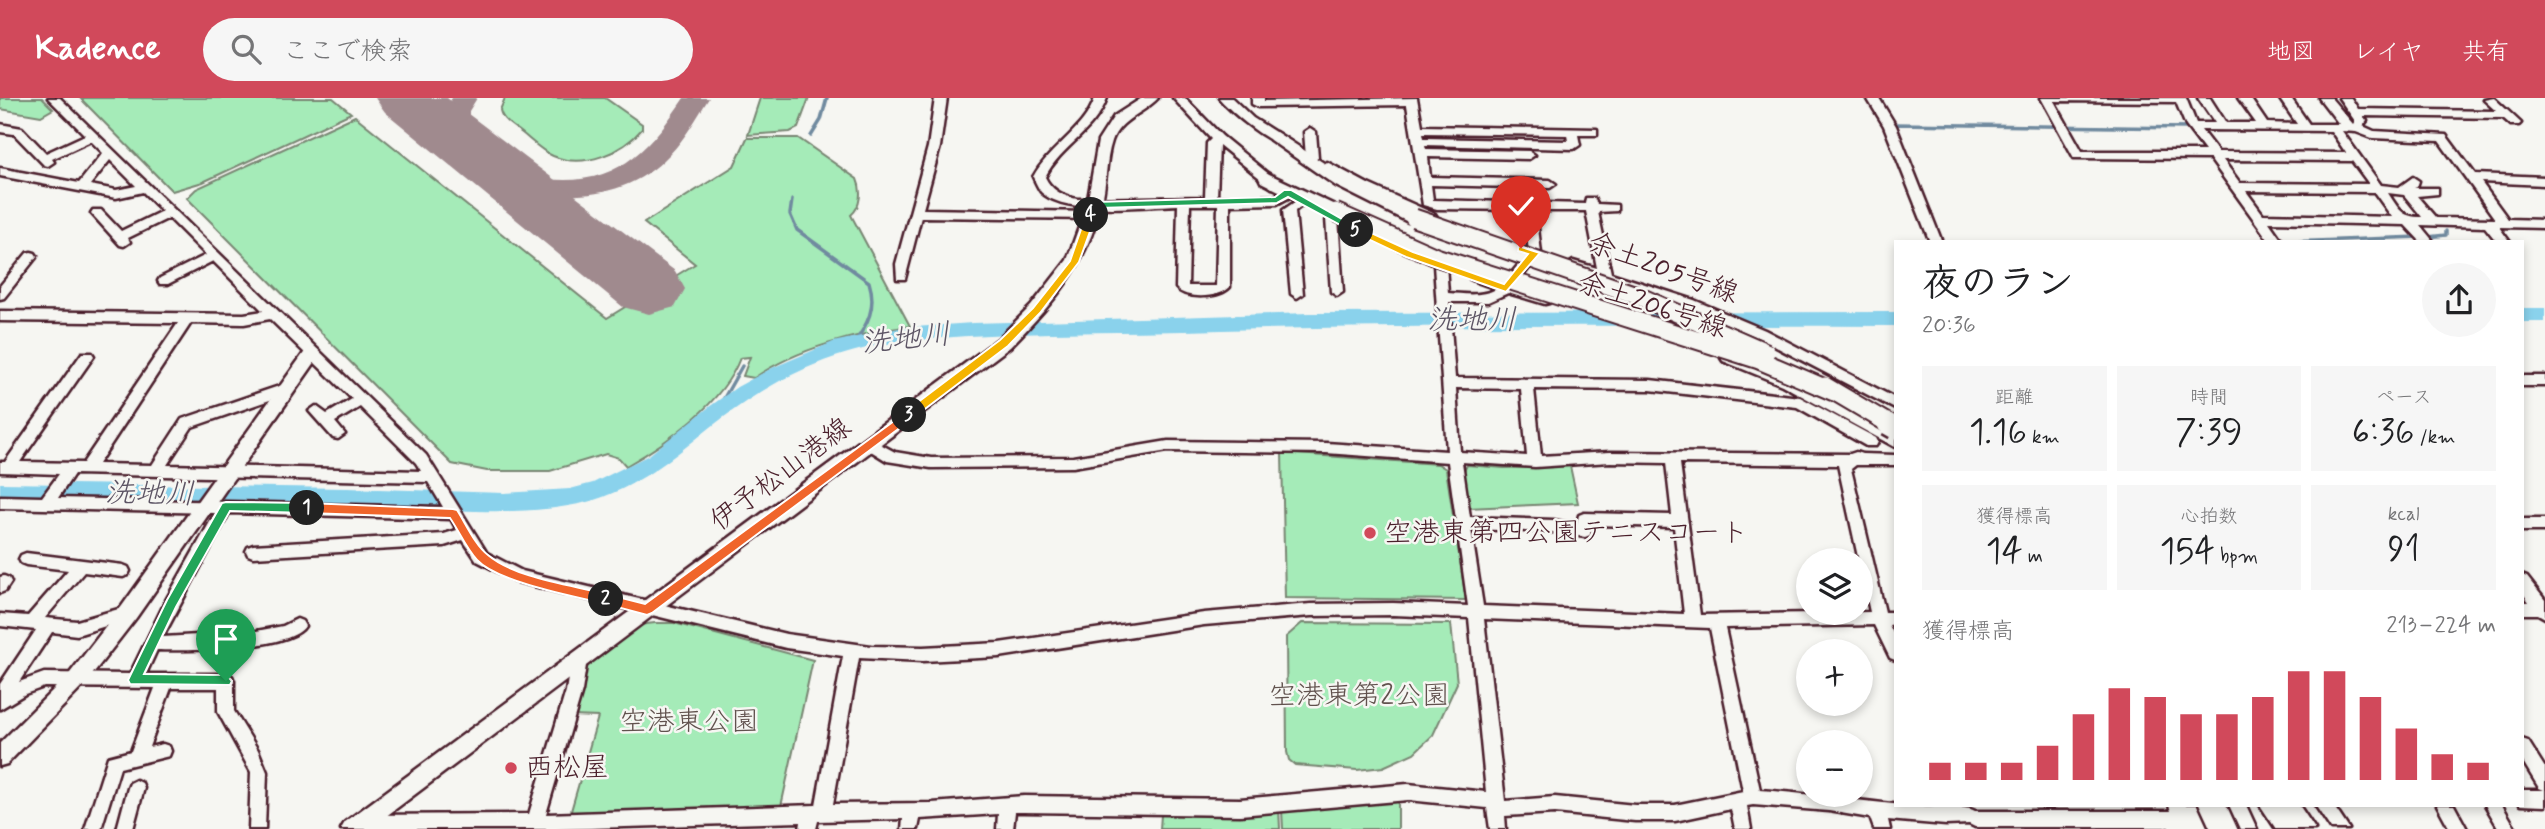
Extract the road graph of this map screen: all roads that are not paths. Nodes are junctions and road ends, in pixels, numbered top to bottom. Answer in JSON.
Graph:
{"nodes":[{"id":1,"x":54,"y":98,"type":"edge"},
{"id":2,"x":941,"y":98,"type":"edge"},
{"id":3,"x":1101,"y":98,"type":"edge"},
{"id":4,"x":1151,"y":98,"type":"edge"},
{"id":5,"x":1179,"y":98,"type":"edge"},
{"id":6,"x":1225,"y":98,"type":"edge"},
{"id":7,"x":1258,"y":98,"type":"edge"},
{"id":8,"x":1872,"y":98,"type":"edge"},
{"id":9,"x":2204,"y":98,"type":"edge"},
{"id":10,"x":2244,"y":98,"type":"edge"},
{"id":11,"x":2285,"y":98,"type":"edge"},
{"id":12,"x":2325,"y":98,"type":"edge"},
{"id":13,"x":2345,"y":98,"type":"edge"},
{"id":14,"x":2089,"y":99,"type":"edge"},
{"id":15,"x":2133,"y":99,"type":"edge"},
{"id":16,"x":2180,"y":99,"type":"edge"},
{"id":17,"x":1289,"y":100,"type":"edge"},
{"id":18,"x":1411,"y":100,"type":"edge"},
{"id":19,"x":2490,"y":100,"type":"dead end"},
{"id":20,"x":2096,"y":112,"type":"dead end"},
{"id":21,"x":2140,"y":112,"type":"dead end"},
{"id":22,"x":2355,"y":112,"type":"junction"},
{"id":23,"x":2192,"y":126,"type":"junction"},
{"id":24,"x":2223,"y":127,"type":"junction"},
{"id":25,"x":2264,"y":127,"type":"junction"},
{"id":26,"x":0,"y":128,"type":"edge"},
{"id":27,"x":2306,"y":128,"type":"junction"},
{"id":28,"x":2334,"y":128,"type":"junction"},
{"id":29,"x":2353,"y":128,"type":"junction"},
{"id":30,"x":1570,"y":129,"type":"junction"},
{"id":31,"x":1310,"y":132,"type":"dead end"},
{"id":32,"x":1593,"y":132,"type":"dead end"},
{"id":33,"x":91,"y":136,"type":"junction"},
{"id":34,"x":1276,"y":137,"type":"junction"},
{"id":35,"x":1218,"y":139,"type":"junction"},
{"id":36,"x":1419,"y":141,"type":"junction"},
{"id":37,"x":2119,"y":142,"type":"dead end"},
{"id":38,"x":2170,"y":142,"type":"dead end"},
{"id":39,"x":109,"y":153,"type":"junction"},
{"id":40,"x":1528,"y":155,"type":"dead end"},
{"id":41,"x":2127,"y":155,"type":"junction"},
{"id":42,"x":2178,"y":155,"type":"junction"},
{"id":43,"x":2214,"y":156,"type":"junction"},
{"id":44,"x":1312,"y":157,"type":"junction"},
{"id":45,"x":2355,"y":157,"type":"junction"},
{"id":46,"x":0,"y":172,"type":"edge"},
{"id":47,"x":1267,"y":178,"type":"junction"},
{"id":48,"x":2472,"y":178,"type":"junction"},
{"id":49,"x":1425,"y":181,"type":"junction"},
{"id":50,"x":2545,"y":181,"type":"edge"},
{"id":51,"x":1550,"y":184,"type":"dead end"},
{"id":52,"x":2411,"y":186,"type":"junction"},
{"id":53,"x":2238,"y":187,"type":"junction"},
{"id":54,"x":81,"y":188,"type":"junction"},
{"id":55,"x":144,"y":188,"type":"junction"},
{"id":56,"x":2377,"y":188,"type":"junction"},
{"id":57,"x":2434,"y":191,"type":"dead end"},
{"id":58,"x":1288,"y":193,"type":"junction"},
{"id":59,"x":1218,"y":200,"type":"junction"},
{"id":60,"x":1184,"y":201,"type":"junction"},
{"id":61,"x":1302,"y":201,"type":"junction"},
{"id":62,"x":1537,"y":204,"type":"junction"},
{"id":63,"x":1591,"y":204,"type":"junction"},
{"id":64,"x":1613,"y":208,"type":"dead end"},
{"id":65,"x":1092,"y":210,"type":"junction"},
{"id":66,"x":97,"y":213,"type":"dead end"},
{"id":67,"x":169,"y":213,"type":"junction"},
{"id":68,"x":915,"y":213,"type":"junction"},
{"id":69,"x":1334,"y":215,"type":"junction"},
{"id":70,"x":2260,"y":218,"type":"junction"},
{"id":71,"x":2404,"y":219,"type":"junction"},
{"id":72,"x":2431,"y":220,"type":"junction"},
{"id":73,"x":2488,"y":222,"type":"junction"},
{"id":74,"x":2504,"y":222,"type":"junction"},
{"id":75,"x":2545,"y":224,"type":"edge"},
{"id":76,"x":2426,"y":239,"type":"edge"},
{"id":77,"x":1935,"y":240,"type":"edge"},
{"id":78,"x":2276,"y":240,"type":"edge"},
{"id":79,"x":2502,"y":240,"type":"edge"},
{"id":80,"x":1535,"y":253,"type":"junction"},
{"id":81,"x":31,"y":256,"type":"dead end"},
{"id":82,"x":213,"y":256,"type":"junction"},
{"id":83,"x":1440,"y":265,"type":"junction"},
{"id":84,"x":1605,"y":275,"type":"junction"},
{"id":85,"x":901,"y":276,"type":"dead end"},
{"id":86,"x":163,"y":280,"type":"dead end"},
{"id":87,"x":1340,"y":286,"type":"dead end"},
{"id":88,"x":1506,"y":289,"type":"junction"},
{"id":89,"x":1297,"y":294,"type":"dead end"},
{"id":90,"x":0,"y":295,"type":"edge"},
{"id":91,"x":1442,"y":303,"type":"junction"},
{"id":92,"x":271,"y":314,"type":"junction"},
{"id":93,"x":0,"y":316,"type":"edge"},
{"id":94,"x":188,"y":318,"type":"junction"},
{"id":95,"x":312,"y":354,"type":"junction"},
{"id":96,"x":87,"y":356,"type":"dead end"},
{"id":97,"x":2524,"y":381,"type":"edge"},
{"id":98,"x":2545,"y":381,"type":"edge"},
{"id":99,"x":1449,"y":383,"type":"junction"},
{"id":100,"x":1527,"y":385,"type":"junction"},
{"id":101,"x":288,"y":388,"type":"junction"},
{"id":102,"x":1834,"y":392,"type":"junction"},
{"id":103,"x":360,"y":401,"type":"junction"},
{"id":104,"x":1894,"y":403,"type":"edge"},
{"id":105,"x":1894,"y":416,"type":"edge"},
{"id":106,"x":338,"y":433,"type":"dead end"},
{"id":107,"x":1882,"y":434,"type":"edge"},
{"id":108,"x":871,"y":444,"type":"junction"},
{"id":109,"x":1454,"y":458,"type":"junction"},
{"id":110,"x":1672,"y":458,"type":"junction"},
{"id":111,"x":1853,"y":460,"type":"junction"},
{"id":112,"x":1893,"y":460,"type":"dead end"},
{"id":113,"x":1535,"y":462,"type":"junction"},
{"id":114,"x":5,"y":467,"type":"edge"},
{"id":115,"x":87,"y":469,"type":"junction"},
{"id":116,"x":156,"y":470,"type":"junction"},
{"id":117,"x":68,"y":473,"type":"junction"},
{"id":118,"x":226,"y":476,"type":"junction"},
{"id":119,"x":436,"y":481,"type":"junction"},
{"id":120,"x":48,"y":501,"type":"junction"},
{"id":121,"x":0,"y":502,"type":"edge"},
{"id":122,"x":213,"y":505,"type":"junction"},
{"id":123,"x":452,"y":510,"type":"junction"},
{"id":124,"x":1680,"y":521,"type":"junction"},
{"id":125,"x":1463,"y":523,"type":"junction"},
{"id":126,"x":2524,"y":525,"type":"edge"},
{"id":127,"x":2545,"y":525,"type":"edge"},
{"id":128,"x":466,"y":533,"type":"junction"},
{"id":129,"x":253,"y":551,"type":"dead end"},
{"id":130,"x":35,"y":557,"type":"dead end"},
{"id":131,"x":80,"y":566,"type":"junction"},
{"id":132,"x":118,"y":567,"type":"dead end"},
{"id":133,"x":2524,"y":584,"type":"edge"},
{"id":134,"x":2524,"y":608,"type":"edge"},
{"id":135,"x":647,"y":609,"type":"junction"},
{"id":136,"x":2544,"y":609,"type":"edge"},
{"id":137,"x":129,"y":612,"type":"junction"},
{"id":138,"x":1476,"y":612,"type":"junction"},
{"id":139,"x":1894,"y":618,"type":"edge"},
{"id":140,"x":1879,"y":619,"type":"junction"},
{"id":141,"x":0,"y":620,"type":"edge"},
{"id":142,"x":1693,"y":622,"type":"junction"},
{"id":143,"x":1716,"y":622,"type":"junction"},
{"id":144,"x":40,"y":624,"type":"junction"},
{"id":145,"x":297,"y":626,"type":"dead end"},
{"id":146,"x":152,"y":643,"type":"junction"},
{"id":147,"x":852,"y":651,"type":"junction"},
{"id":148,"x":1894,"y":651,"type":"edge"},
{"id":149,"x":579,"y":659,"type":"junction"},
{"id":150,"x":77,"y":679,"type":"junction"},
{"id":151,"x":135,"y":680,"type":"junction"},
{"id":152,"x":166,"y":680,"type":"junction"},
{"id":153,"x":2,"y":700,"type":"edge"},
{"id":154,"x":2524,"y":749,"type":"edge"},
{"id":155,"x":163,"y":751,"type":"dead end"},
{"id":156,"x":0,"y":757,"type":"edge"},
{"id":157,"x":137,"y":757,"type":"junction"},
{"id":158,"x":2545,"y":783,"type":"edge"},
{"id":159,"x":136,"y":788,"type":"dead end"},
{"id":160,"x":1745,"y":798,"type":"junction"},
{"id":161,"x":2524,"y":798,"type":"edge"},
{"id":162,"x":2545,"y":798,"type":"edge"},
{"id":163,"x":1008,"y":805,"type":"junction"},
{"id":164,"x":1497,"y":805,"type":"junction"},
{"id":165,"x":2238,"y":807,"type":"edge"},
{"id":166,"x":2270,"y":807,"type":"edge"},
{"id":167,"x":2287,"y":807,"type":"edge"},
{"id":168,"x":2324,"y":807,"type":"edge"},
{"id":169,"x":2446,"y":807,"type":"edge"},
{"id":170,"x":2494,"y":807,"type":"edge"},
{"id":171,"x":1877,"y":811,"type":"junction"},
{"id":172,"x":2184,"y":814,"type":"edge"},
{"id":173,"x":1972,"y":817,"type":"edge"},
{"id":174,"x":814,"y":819,"type":"edge"},
{"id":175,"x":911,"y":821,"type":"edge"},
{"id":176,"x":533,"y":825,"type":"edge"},
{"id":177,"x":359,"y":826,"type":"edge"},
{"id":178,"x":423,"y":826,"type":"edge"},
{"id":179,"x":93,"y":829,"type":"edge"},
{"id":180,"x":125,"y":829,"type":"edge"},
{"id":181,"x":257,"y":829,"type":"edge"},
{"id":182,"x":1005,"y":829,"type":"edge"},
{"id":183,"x":1498,"y":829,"type":"edge"},
{"id":184,"x":1743,"y":829,"type":"edge"},
{"id":185,"x":1882,"y":829,"type":"edge"},
{"id":186,"x":2200,"y":829,"type":"edge"},
{"id":187,"x":2249,"y":829,"type":"edge"},
{"id":188,"x":2286,"y":829,"type":"edge"},
{"id":189,"x":2304,"y":829,"type":"edge"},
{"id":190,"x":2341,"y":829,"type":"edge"},
{"id":191,"x":2459,"y":829,"type":"edge"},
{"id":192,"x":2508,"y":829,"type":"edge"}],
"edges":[{"from":1,"to":33,"type":"street"},
{"from":2,"to":68,"type":"street"},
{"from":3,"to":65,"type":"street"},
{"from":4,"to":65,"type":"main road","name":"伊予松山港線"},
{"from":5,"to":35,"type":"street","name":"余土206号線"},
{"from":6,"to":34,"type":"street","name":"余土205号線"},
{"from":7,"to":17,"type":"street"},
{"from":8,"to":77,"type":"street"},
{"from":9,"to":24,"type":"street"},
{"from":10,"to":25,"type":"street"},
{"from":11,"to":27,"type":"street"},
{"from":12,"to":29,"type":"street"},
{"from":13,"to":22,"type":"street"},
{"from":14,"to":15,"type":"street"},
{"from":14,"to":20,"type":"street"},
{"from":14,"to":41,"type":"street"},
{"from":15,"to":16,"type":"street"},
{"from":15,"to":21,"type":"street"},
{"from":16,"to":23,"type":"street"},
{"from":17,"to":18,"type":"street"},
{"from":18,"to":36,"type":"street"},
{"from":19,"to":22,"type":"street"},
{"from":22,"to":29,"type":"street"},
{"from":23,"to":24,"type":"street"},
{"from":23,"to":43,"type":"street"},
{"from":24,"to":25,"type":"street"},
{"from":25,"to":27,"type":"street"},
{"from":26,"to":33,"type":"street"},
{"from":27,"to":28,"type":"street"},
{"from":28,"to":29,"type":"street"},
{"from":28,"to":45,"type":"street"},
{"from":29,"to":48,"type":"street"},
{"from":30,"to":32,"type":"street"},
{"from":30,"to":36,"type":"street"},
{"from":30,"to":36,"type":"street"},
{"from":31,"to":44,"type":"street"},
{"from":33,"to":39,"type":"street"},
{"from":34,"to":44,"type":"street","name":"余土205号線"},
{"from":34,"to":102,"type":"highway","bridge":true},
{"from":35,"to":47,"type":"street","name":"余土206号線"},
{"from":35,"to":59,"type":"street"},
{"from":36,"to":40,"type":"street"},
{"from":36,"to":49,"type":"street"},
{"from":37,"to":41,"type":"street"},
{"from":38,"to":42,"type":"street"},
{"from":39,"to":54,"type":"street"},
{"from":39,"to":55,"type":"street"},
{"from":41,"to":42,"type":"street"},
{"from":42,"to":43,"type":"street"},
{"from":43,"to":45,"type":"street"},
{"from":43,"to":53,"type":"street"},
{"from":44,"to":80,"type":"street","name":"余土205号線"},
{"from":45,"to":56,"type":"street"},
{"from":46,"to":54,"type":"street"},
{"from":47,"to":58,"type":"street","name":"余土206号線"},
{"from":47,"to":69,"type":"highway"},
{"from":48,"to":50,"type":"street"},
{"from":48,"to":74,"type":"street"},
{"from":49,"to":51,"type":"street"},
{"from":49,"to":62,"type":"street"},
{"from":52,"to":56,"type":"street"},
{"from":52,"to":57,"type":"street"},
{"from":52,"to":72,"type":"street"},
{"from":53,"to":56,"type":"street"},
{"from":53,"to":70,"type":"street"},
{"from":54,"to":55,"type":"street"},
{"from":55,"to":67,"type":"street"},
{"from":56,"to":71,"type":"street"},
{"from":58,"to":59,"type":"street"},
{"from":58,"to":61,"type":"street","name":"余土206号線"},
{"from":59,"to":60,"type":"street"},
{"from":59,"to":60,"type":"street"},
{"from":60,"to":65,"type":"street"},
{"from":61,"to":69,"type":"street","name":"余土206号線"},
{"from":61,"to":89,"type":"street"},
{"from":62,"to":63,"type":"street"},
{"from":62,"to":80,"type":"street"},
{"from":63,"to":64,"type":"street"},
{"from":63,"to":84,"type":"street"},
{"from":65,"to":68,"type":"street"},
{"from":65,"to":108,"type":"main road","name":"伊予松山港線"},
{"from":66,"to":67,"type":"street"},
{"from":67,"to":82,"type":"street"},
{"from":68,"to":85,"type":"street"},
{"from":69,"to":83,"type":"street","name":"余土206号線"},
{"from":69,"to":87,"type":"street"},
{"from":69,"to":102,"type":"highway","bridge":true},
{"from":70,"to":71,"type":"street"},
{"from":70,"to":78,"type":"street"},
{"from":71,"to":72,"type":"street"},
{"from":71,"to":76,"type":"street"},
{"from":72,"to":73,"type":"street"},
{"from":73,"to":74,"type":"street"},
{"from":73,"to":79,"type":"street"},
{"from":74,"to":75,"type":"street"},
{"from":80,"to":84,"type":"street","name":"余土205号線"},
{"from":80,"to":88,"type":"street"},
{"from":81,"to":90,"type":"street"},
{"from":82,"to":86,"type":"street"},
{"from":82,"to":92,"type":"street"},
{"from":83,"to":88,"type":"street","name":"余土206号線"},
{"from":83,"to":91,"type":"street"},
{"from":84,"to":104,"type":"street","name":"余土205号線"},
{"from":88,"to":91,"type":"street"},
{"from":88,"to":107,"type":"street","name":"余土206号線"},
{"from":91,"to":99,"type":"street"},
{"from":92,"to":94,"type":"street"},
{"from":92,"to":95,"type":"street"},
{"from":93,"to":94,"type":"street"},
{"from":94,"to":115,"type":"street"},
{"from":95,"to":101,"type":"main road"},
{"from":95,"to":103,"type":"street"},
{"from":96,"to":114,"type":"street"},
{"from":97,"to":98,"type":"street"},
{"from":99,"to":100,"type":"street"},
{"from":99,"to":109,"type":"street"},
{"from":100,"to":107,"type":"street"},
{"from":100,"to":113,"type":"street"},
{"from":101,"to":116,"type":"street"},
{"from":101,"to":118,"type":"main road"},
{"from":102,"to":107,"type":"highway","bridge":true},
{"from":103,"to":106,"type":"street"},
{"from":103,"to":119,"type":"street"},
{"from":105,"to":107,"type":"street"},
{"from":107,"to":111,"type":"street"},
{"from":108,"to":109,"type":"street"},
{"from":108,"to":135,"type":"main road","name":"伊予松山港線"},
{"from":109,"to":113,"type":"street"},
{"from":109,"to":125,"type":"street"},
{"from":110,"to":111,"type":"street"},
{"from":110,"to":113,"type":"street"},
{"from":110,"to":124,"type":"street"},
{"from":111,"to":112,"type":"street"},
{"from":111,"to":140,"type":"street"},
{"from":114,"to":117,"type":"street"},
{"from":115,"to":116,"type":"street"},
{"from":115,"to":117,"type":"street"},
{"from":116,"to":118,"type":"street"},
{"from":117,"to":120,"type":"street"},
{"from":118,"to":119,"type":"street"},
{"from":118,"to":122,"type":"main road"},
{"from":119,"to":123,"type":"street"},
{"from":120,"to":121,"type":"street"},
{"from":120,"to":122,"type":"street"},
{"from":122,"to":123,"type":"street"},
{"from":122,"to":137,"type":"main road"},
{"from":122,"to":146,"type":"street"},
{"from":123,"to":128,"type":"street"},
{"from":124,"to":125,"type":"street"},
{"from":124,"to":142,"type":"street"},
{"from":125,"to":138,"type":"street"},
{"from":126,"to":127,"type":"street"},
{"from":128,"to":129,"type":"street"},
{"from":128,"to":135,"type":"street"},
{"from":130,"to":131,"type":"street"},
{"from":131,"to":132,"type":"street"},
{"from":131,"to":144,"type":"street"},
{"from":133,"to":136,"type":"street"},
{"from":134,"to":136,"type":"street"},
{"from":135,"to":147,"type":"street"},
{"from":135,"to":149,"type":"main road","name":"伊予松山港線"},
{"from":137,"to":144,"type":"street"},
{"from":137,"to":150,"type":"main road"},
{"from":138,"to":142,"type":"street"},
{"from":138,"to":147,"type":"street"},
{"from":138,"to":164,"type":"street"},
{"from":139,"to":140,"type":"street"},
{"from":140,"to":143,"type":"street"},
{"from":140,"to":148,"type":"street"},
{"from":141,"to":144,"type":"street"},
{"from":142,"to":143,"type":"street"},
{"from":143,"to":160,"type":"street"},
{"from":144,"to":153,"type":"street"},
{"from":145,"to":146,"type":"street"},
{"from":146,"to":151,"type":"street"},
{"from":147,"to":174,"type":"street"},
{"from":149,"to":176,"type":"street"},
{"from":149,"to":177,"type":"main road","name":"伊予松山港線"},
{"from":150,"to":151,"type":"street"},
{"from":150,"to":153,"type":"street"},
{"from":150,"to":156,"type":"main road"},
{"from":151,"to":152,"type":"street"},
{"from":152,"to":157,"type":"street"},
{"from":152,"to":181,"type":"street"},
{"from":154,"to":158,"type":"street"},
{"from":155,"to":157,"type":"street"},
{"from":157,"to":179,"type":"street"},
{"from":159,"to":180,"type":"street"},
{"from":160,"to":164,"type":"street"},
{"from":160,"to":171,"type":"street"},
{"from":160,"to":184,"type":"street"},
{"from":161,"to":162,"type":"street"},
{"from":163,"to":164,"type":"street"},
{"from":163,"to":175,"type":"street"},
{"from":163,"to":182,"type":"street"},
{"from":164,"to":183,"type":"street"},
{"from":165,"to":187,"type":"street"},
{"from":166,"to":188,"type":"street"},
{"from":167,"to":189,"type":"highway"},
{"from":168,"to":190,"type":"street"},
{"from":169,"to":191,"type":"street"},
{"from":170,"to":192,"type":"street"},
{"from":171,"to":173,"type":"street"},
{"from":171,"to":185,"type":"street"},
{"from":172,"to":173,"type":"street"},
{"from":172,"to":186,"type":"street"},
{"from":174,"to":175,"type":"street"},
{"from":174,"to":176,"type":"street"},
{"from":176,"to":178,"type":"street"},
{"from":177,"to":178,"type":"street"}]}
